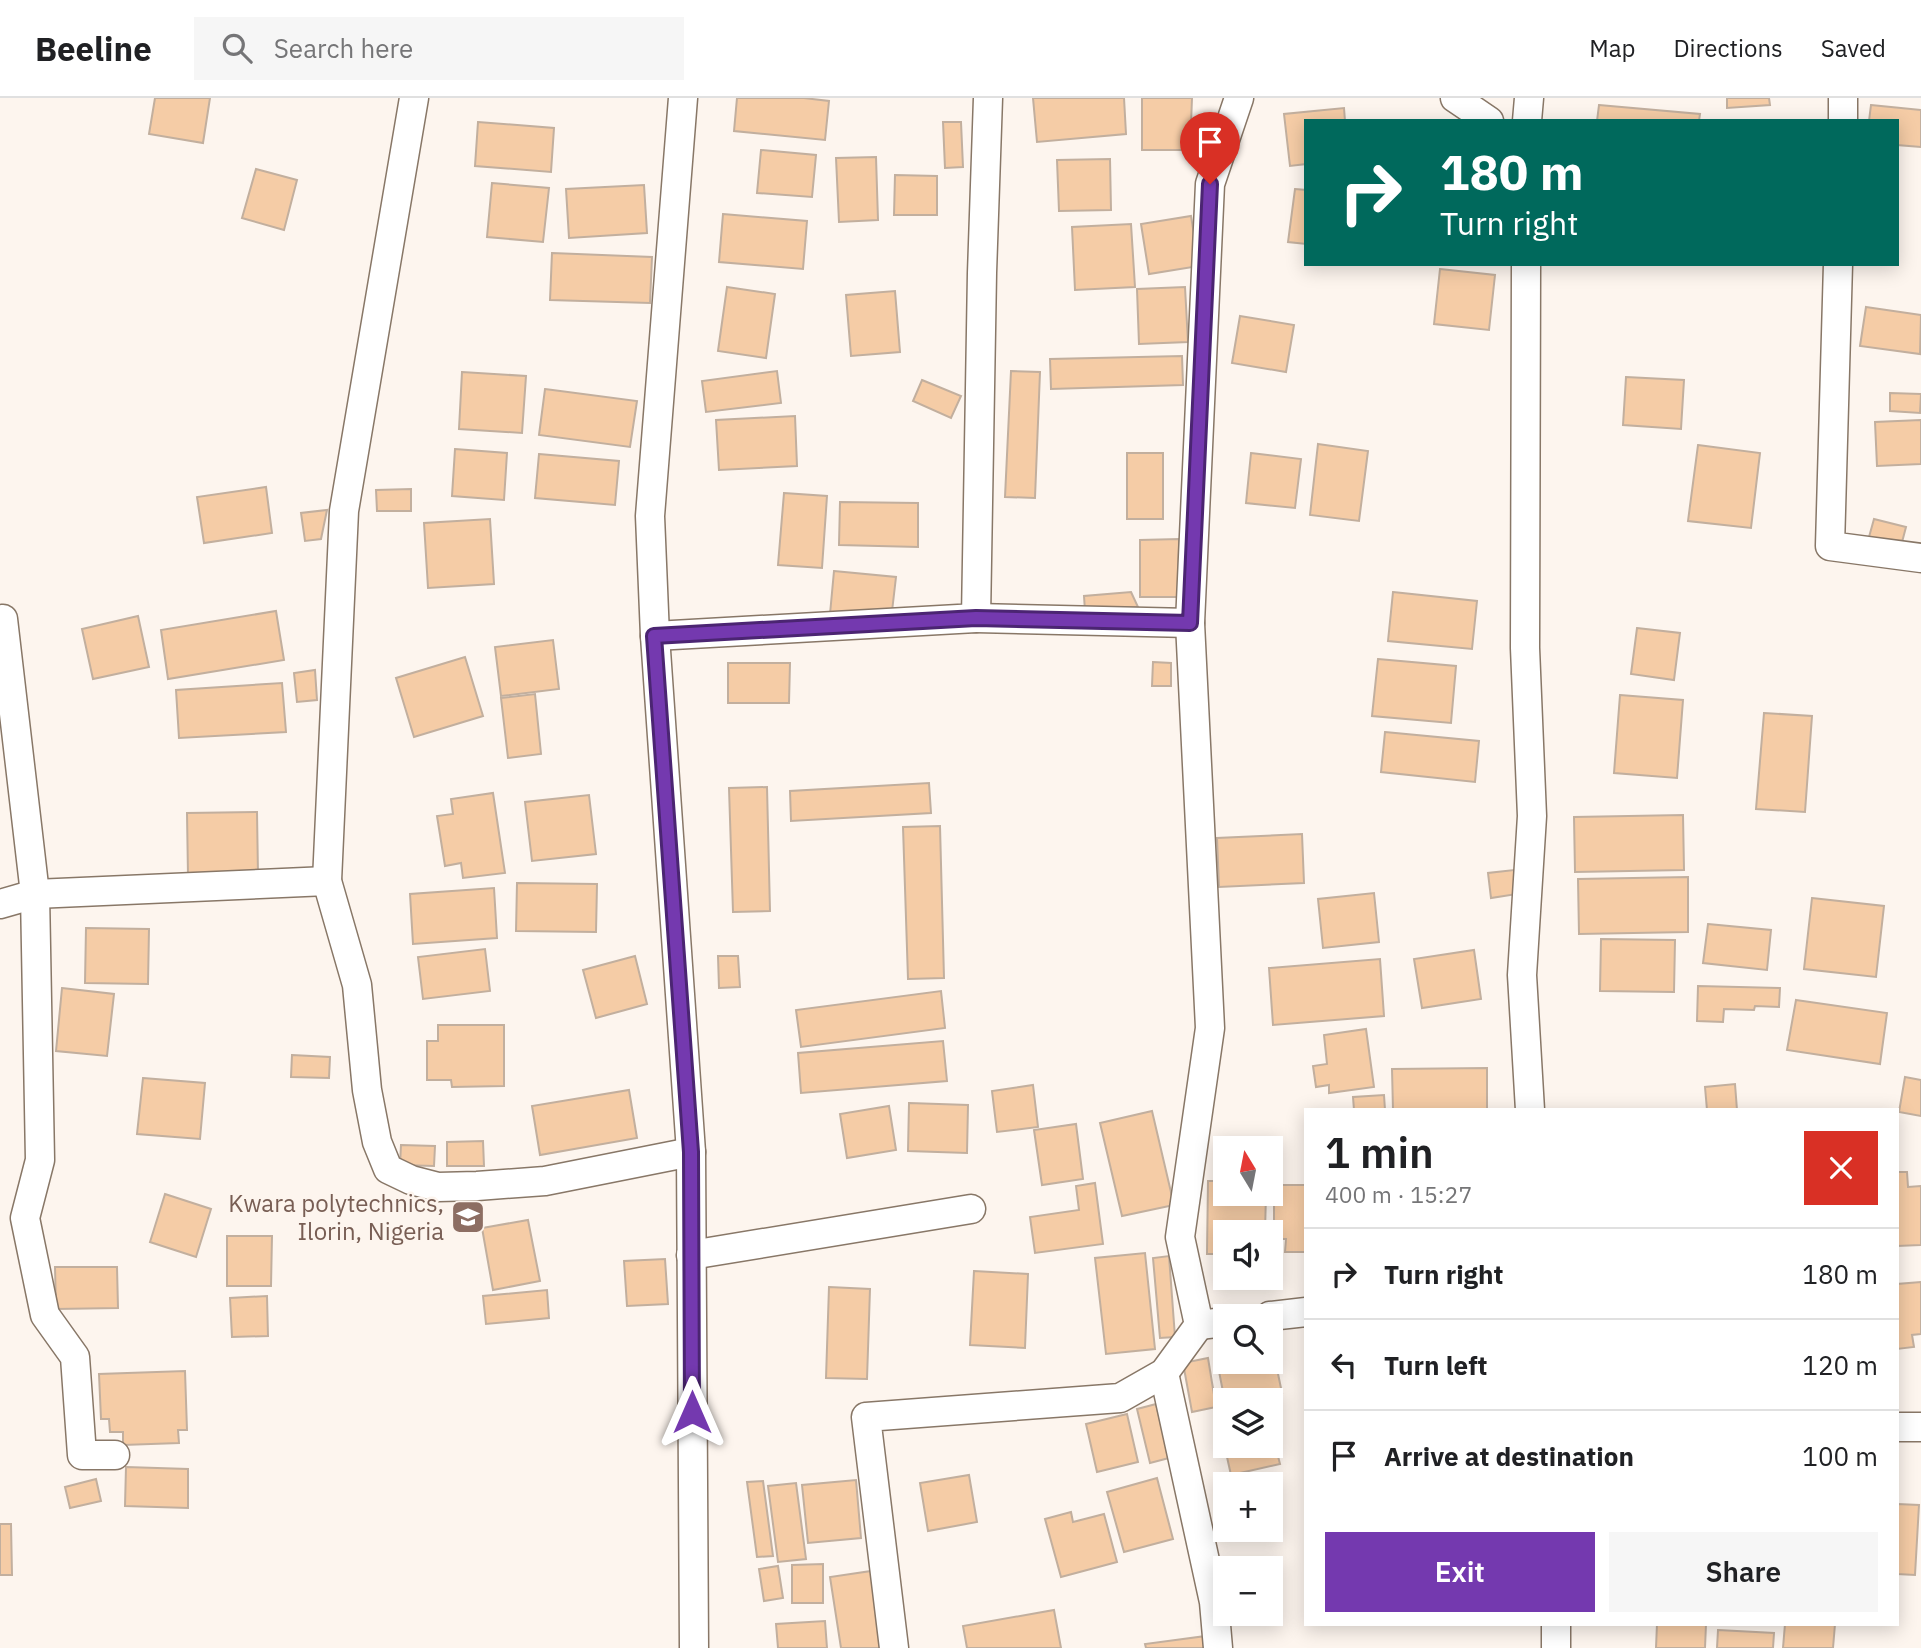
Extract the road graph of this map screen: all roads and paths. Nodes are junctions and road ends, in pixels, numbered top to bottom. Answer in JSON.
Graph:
{"nodes":[{"id":1,"x":414,"y":98,"type":"edge"},
{"id":2,"x":683,"y":98,"type":"edge"},
{"id":3,"x":988,"y":98,"type":"edge"},
{"id":4,"x":1239,"y":98,"type":"edge"},
{"id":5,"x":1455,"y":98,"type":"edge"},
{"id":6,"x":1529,"y":98,"type":"edge"},
{"id":7,"x":1843,"y":98,"type":"edge"},
{"id":8,"x":1486,"y":119,"type":"edge"},
{"id":9,"x":1527,"y":119,"type":"edge"},
{"id":10,"x":1843,"y":119,"type":"edge"},
{"id":11,"x":1525,"y":266,"type":"edge"},
{"id":12,"x":1838,"y":266,"type":"edge"},
{"id":13,"x":1921,"y":558,"type":"edge"},
{"id":14,"x":976,"y":618,"type":"junction"},
{"id":15,"x":3,"y":619,"type":"dead end"},
{"id":16,"x":1190,"y":623,"type":"junction"},
{"id":17,"x":654,"y":636,"type":"junction"},
{"id":18,"x":327,"y":881,"type":"junction"},
{"id":19,"x":35,"y":894,"type":"junction"},
{"id":20,"x":0,"y":904,"type":"edge"},
{"id":21,"x":1530,"y":1108,"type":"edge"},
{"id":22,"x":691,"y":1152,"type":"junction"},
{"id":23,"x":971,"y":1209,"type":"dead end"},
{"id":24,"x":12,"y":1221,"type":"edge"},
{"id":25,"x":691,"y":1255,"type":"junction"},
{"id":26,"x":1304,"y":1312,"type":"edge"},
{"id":27,"x":1283,"y":1315,"type":"edge"},
{"id":28,"x":1212,"y":1323,"type":"edge"},
{"id":29,"x":1164,"y":1373,"type":"junction"},
{"id":30,"x":1899,"y":1427,"type":"edge"},
{"id":31,"x":1921,"y":1427,"type":"edge"},
{"id":32,"x":115,"y":1455,"type":"dead end"},
{"id":33,"x":1556,"y":1626,"type":"edge"},
{"id":34,"x":694,"y":1648,"type":"edge"},
{"id":35,"x":894,"y":1648,"type":"edge"},
{"id":36,"x":1218,"y":1648,"type":"edge"},
{"id":37,"x":1556,"y":1648,"type":"edge"}],
"edges":[{"from":1,"to":18,"type":"street"},
{"from":2,"to":17,"type":"street"},
{"from":3,"to":14,"type":"street"},
{"from":4,"to":16,"type":"street"},
{"from":5,"to":8,"type":"street"},
{"from":6,"to":9,"type":"street"},
{"from":7,"to":10,"type":"street"},
{"from":11,"to":21,"type":"street"},
{"from":12,"to":13,"type":"street"},
{"from":14,"to":16,"type":"street"},
{"from":14,"to":17,"type":"street"},
{"from":15,"to":19,"type":"street"},
{"from":16,"to":28,"type":"street"},
{"from":17,"to":22,"type":"street"},
{"from":18,"to":19,"type":"street"},
{"from":18,"to":22,"type":"street"},
{"from":19,"to":20,"type":"street"},
{"from":19,"to":24,"type":"street"},
{"from":22,"to":25,"type":"street"},
{"from":23,"to":25,"type":"street"},
{"from":24,"to":32,"type":"street"},
{"from":25,"to":34,"type":"street"},
{"from":26,"to":27,"type":"street"},
{"from":28,"to":29,"type":"street"},
{"from":29,"to":35,"type":"street"},
{"from":29,"to":36,"type":"street"},
{"from":30,"to":31,"type":"street"},
{"from":33,"to":37,"type":"street"}]}
